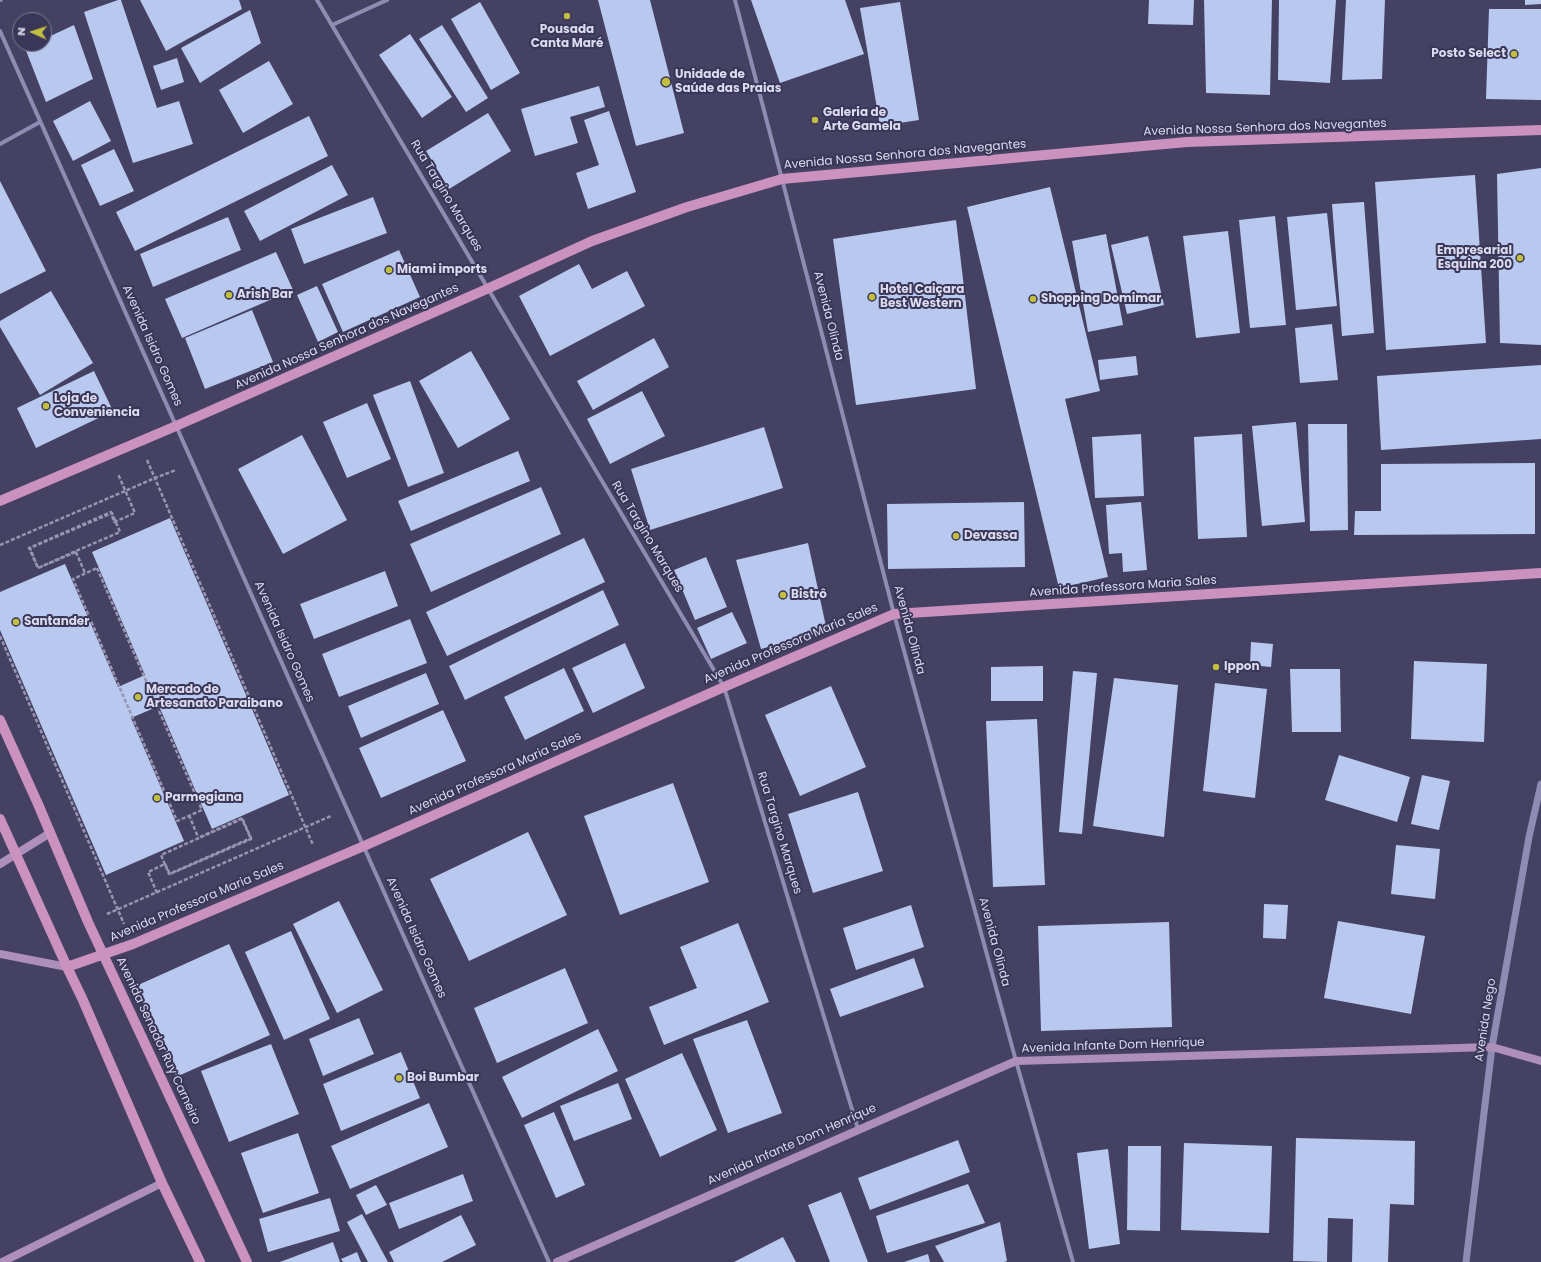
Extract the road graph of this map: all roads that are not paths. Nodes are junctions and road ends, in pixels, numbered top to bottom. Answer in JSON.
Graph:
{"nodes":[{"id":1,"x":317,"y":0,"type":"edge"},
{"id":2,"x":387,"y":0,"type":"edge"},
{"id":3,"x":735,"y":0,"type":"edge"},
{"id":4,"x":332,"y":24,"type":"junction"},
{"id":5,"x":0,"y":31,"type":"edge"},
{"id":6,"x":40,"y":122,"type":"junction"},
{"id":7,"x":1541,"y":130,"type":"edge"},
{"id":8,"x":0,"y":144,"type":"edge"},
{"id":9,"x":782,"y":179,"type":"junction"},
{"id":10,"x":489,"y":288,"type":"junction"},
{"id":11,"x":176,"y":426,"type":"junction"},
{"id":12,"x":0,"y":501,"type":"edge"},
{"id":13,"x":1541,"y":573,"type":"edge"},
{"id":14,"x":894,"y":614,"type":"junction"},
{"id":15,"x":724,"y":687,"type":"junction"},
{"id":16,"x":0,"y":720,"type":"edge"},
{"id":17,"x":1541,"y":784,"type":"edge"},
{"id":18,"x":0,"y":819,"type":"edge"},
{"id":19,"x":50,"y":833,"type":"junction"},
{"id":20,"x":364,"y":846,"type":"junction"},
{"id":21,"x":16,"y":854,"type":"junction"},
{"id":22,"x":0,"y":864,"type":"edge"},
{"id":23,"x":0,"y":954,"type":"edge"},
{"id":24,"x":104,"y":955,"type":"junction"},
{"id":25,"x":67,"y":967,"type":"junction"},
{"id":26,"x":1492,"y":1047,"type":"junction"},
{"id":27,"x":1016,"y":1061,"type":"junction"},
{"id":28,"x":1541,"y":1061,"type":"edge"},
{"id":29,"x":858,"y":1129,"type":"junction"},
{"id":30,"x":162,"y":1184,"type":"junction"},
{"id":31,"x":2,"y":1262,"type":"edge"},
{"id":32,"x":200,"y":1262,"type":"edge"},
{"id":33,"x":247,"y":1262,"type":"edge"},
{"id":34,"x":549,"y":1262,"type":"edge"},
{"id":35,"x":557,"y":1262,"type":"edge"},
{"id":36,"x":1073,"y":1262,"type":"edge"},
{"id":37,"x":1466,"y":1262,"type":"edge"}],
"edges":[{"from":1,"to":4,"type":"street","name":"Rua Targino Marques"},
{"from":2,"to":4,"type":"street"},
{"from":3,"to":9,"type":"street","name":"Avenida Olinda"},
{"from":4,"to":10,"type":"street","name":"Rua Targino Marques"},
{"from":5,"to":6,"type":"street","name":"Avenida Isidro Gomes"},
{"from":6,"to":8,"type":"street"},
{"from":6,"to":11,"type":"street","name":"Avenida Isidro Gomes"},
{"from":7,"to":9,"type":"main road","name":"Avenida Nossa Senhora dos Navegantes"},
{"from":9,"to":10,"type":"main road","name":"Avenida Nossa Senhora dos Navegantes"},
{"from":9,"to":14,"type":"street","name":"Avenida Olinda"},
{"from":10,"to":11,"type":"main road","name":"Avenida Nossa Senhora dos Navegantes"},
{"from":10,"to":15,"type":"street","name":"Rua Targino Marques"},
{"from":11,"to":12,"type":"main road","name":"Avenida Nossa Senhora dos Navegantes"},
{"from":11,"to":20,"type":"street","name":"Avenida Isidro Gomes"},
{"from":13,"to":14,"type":"main road","name":"Avenida Professora Maria Sales"},
{"from":14,"to":15,"type":"main road","name":"Avenida Professora Maria Sales"},
{"from":14,"to":27,"type":"street","name":"Avenida Olinda"},
{"from":15,"to":20,"type":"main road","name":"Avenida Professora Maria Sales"},
{"from":15,"to":29,"type":"street","name":"Rua Targino Marques"},
{"from":16,"to":19,"type":"main road","name":"Avenida Senador Ruy Carneiro"},
{"from":17,"to":26,"type":"street","name":"Avenida Nego"},
{"from":18,"to":21,"type":"main road"},
{"from":19,"to":21,"type":"main road"},
{"from":19,"to":24,"type":"main road","name":"Avenida Senador Ruy Carneiro"},
{"from":20,"to":24,"type":"main road","name":"Avenida Professora Maria Sales"},
{"from":20,"to":34,"type":"street","name":"Avenida Isidro Gomes"},
{"from":21,"to":22,"type":"main road"},
{"from":21,"to":25,"type":"main road"},
{"from":23,"to":25,"type":"main road"},
{"from":24,"to":25,"type":"main road","name":"Avenida Professora Maria Sales"},
{"from":24,"to":33,"type":"main road","name":"Avenida Senador Ruy Carneiro"},
{"from":25,"to":30,"type":"main road"},
{"from":26,"to":27,"type":"main road","name":"Avenida Infante Dom Henrique"},
{"from":26,"to":28,"type":"main road","name":"Avenida Infante Dom Henrique"},
{"from":26,"to":37,"type":"street","name":"Avenida Nego"},
{"from":27,"to":29,"type":"main road","name":"Avenida Infante Dom Henrique"},
{"from":27,"to":36,"type":"street","name":"Avenida Olinda"},
{"from":29,"to":35,"type":"main road","name":"Avenida Infante Dom Henrique"},
{"from":30,"to":31,"type":"main road"},
{"from":30,"to":32,"type":"main road"}]}
